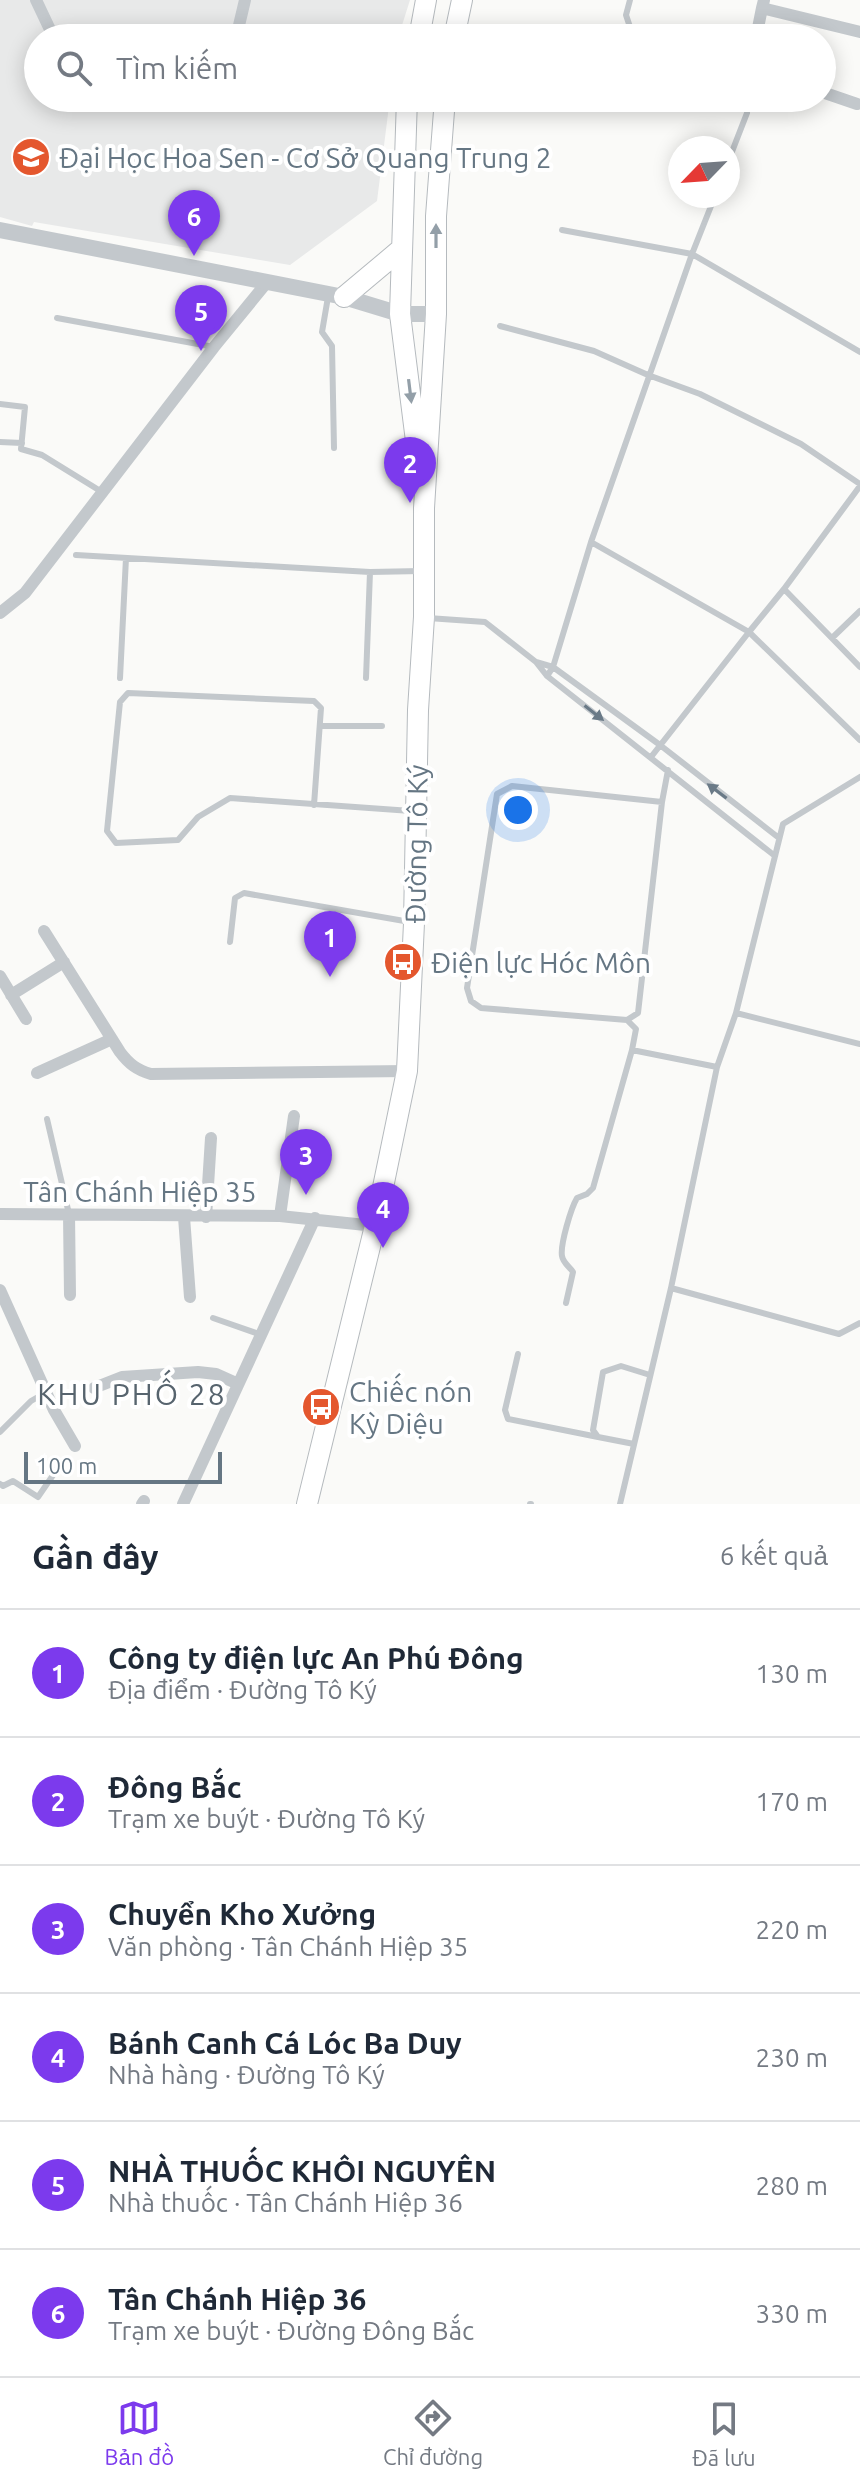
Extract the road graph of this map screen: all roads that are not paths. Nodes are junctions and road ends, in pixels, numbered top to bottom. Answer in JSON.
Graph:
{"nodes":[{"id":1,"x":36,"y":0,"type":"edge"},
{"id":2,"x":245,"y":0,"type":"edge"},
{"id":3,"x":426,"y":0,"type":"edge"},
{"id":4,"x":462,"y":0,"type":"edge"},
{"id":5,"x":630,"y":0,"type":"edge"},
{"id":6,"x":763,"y":4,"type":"edge"},
{"id":7,"x":47,"y":24,"type":"edge"},
{"id":8,"x":239,"y":24,"type":"edge"},
{"id":9,"x":422,"y":24,"type":"edge"},
{"id":10,"x":457,"y":24,"type":"edge"},
{"id":11,"x":629,"y":24,"type":"edge"},
{"id":12,"x":759,"y":24,"type":"edge"},
{"id":13,"x":832,"y":24,"type":"edge"},
{"id":14,"x":836,"y":25,"type":"edge"},
{"id":15,"x":860,"y":32,"type":"edge"},
{"id":16,"x":836,"y":97,"type":"edge"},
{"id":17,"x":857,"y":104,"type":"dead end"},
{"id":18,"x":406,"y":112,"type":"edge"},
{"id":19,"x":444,"y":112,"type":"edge"},
{"id":20,"x":747,"y":113,"type":"dead end"},
{"id":21,"x":738,"y":136,"type":"edge"},
{"id":22,"x":710,"y":208,"type":"edge"},
{"id":23,"x":0,"y":230,"type":"edge"},
{"id":24,"x":562,"y":230,"type":"dead end"},
{"id":25,"x":400,"y":250,"type":"junction"},
{"id":26,"x":692,"y":254,"type":"junction"},
{"id":27,"x":268,"y":281,"type":"junction"},
{"id":28,"x":336,"y":295,"type":"junction"},
{"id":29,"x":400,"y":314,"type":"junction"},
{"id":30,"x":436,"y":314,"type":"junction"},
{"id":31,"x":57,"y":318,"type":"dead end"},
{"id":32,"x":500,"y":326,"type":"dead end"},
{"id":33,"x":214,"y":347,"type":"junction"},
{"id":34,"x":860,"y":352,"type":"edge"},
{"id":35,"x":648,"y":375,"type":"junction"},
{"id":36,"x":0,"y":404,"type":"edge"},
{"id":37,"x":0,"y":442,"type":"edge"},
{"id":38,"x":22,"y":443,"type":"junction"},
{"id":39,"x":334,"y":448,"type":"dead end"},
{"id":40,"x":860,"y":485,"type":"edge"},
{"id":41,"x":102,"y":493,"type":"junction"},
{"id":42,"x":424,"y":508,"type":"junction"},
{"id":43,"x":591,"y":542,"type":"junction"},
{"id":44,"x":76,"y":555,"type":"dead end"},
{"id":45,"x":126,"y":558,"type":"junction"},
{"id":46,"x":424,"y":571,"type":"junction"},
{"id":47,"x":370,"y":572,"type":"junction"},
{"id":48,"x":784,"y":589,"type":"junction"},
{"id":49,"x":860,"y":611,"type":"edge"},
{"id":50,"x":0,"y":613,"type":"edge"},
{"id":51,"x":424,"y":617,"type":"junction"},
{"id":52,"x":749,"y":632,"type":"junction"},
{"id":53,"x":832,"y":638,"type":"junction"},
{"id":54,"x":536,"y":662,"type":"junction"},
{"id":55,"x":553,"y":667,"type":"junction"},
{"id":56,"x":860,"y":667,"type":"edge"},
{"id":57,"x":547,"y":676,"type":"junction"},
{"id":58,"x":120,"y":678,"type":"dead end"},
{"id":59,"x":366,"y":678,"type":"dead end"},
{"id":60,"x":320,"y":726,"type":"junction"},
{"id":61,"x":382,"y":726,"type":"dead end"},
{"id":62,"x":860,"y":740,"type":"edge"},
{"id":63,"x":660,"y":745,"type":"junction"},
{"id":64,"x":651,"y":757,"type":"junction"},
{"id":65,"x":668,"y":770,"type":"junction"},
{"id":66,"x":860,"y":777,"type":"edge"},
{"id":67,"x":662,"y":802,"type":"junction"},
{"id":68,"x":314,"y":805,"type":"junction"},
{"id":69,"x":417,"y":811,"type":"junction"},
{"id":70,"x":779,"y":838,"type":"junction"},
{"id":71,"x":775,"y":856,"type":"junction"},
{"id":72,"x":414,"y":923,"type":"junction"},
{"id":73,"x":44,"y":931,"type":"dead end"},
{"id":74,"x":230,"y":942,"type":"dead end"},
{"id":75,"x":64,"y":962,"type":"junction"},
{"id":76,"x":0,"y":976,"type":"edge"},
{"id":77,"x":11,"y":995,"type":"junction"},
{"id":78,"x":736,"y":1013,"type":"junction"},
{"id":79,"x":26,"y":1019,"type":"dead end"},
{"id":80,"x":627,"y":1020,"type":"junction"},
{"id":81,"x":112,"y":1039,"type":"junction"},
{"id":82,"x":860,"y":1044,"type":"edge"},
{"id":83,"x":632,"y":1050,"type":"junction"},
{"id":84,"x":717,"y":1067,"type":"junction"},
{"id":85,"x":407,"y":1071,"type":"junction"},
{"id":86,"x":37,"y":1073,"type":"dead end"},
{"id":87,"x":294,"y":1116,"type":"dead end"},
{"id":88,"x":47,"y":1119,"type":"dead end"},
{"id":89,"x":211,"y":1138,"type":"dead end"},
{"id":90,"x":0,"y":1214,"type":"edge"},
{"id":91,"x":69,"y":1214,"type":"junction"},
{"id":92,"x":280,"y":1216,"type":"junction"},
{"id":93,"x":184,"y":1217,"type":"junction"},
{"id":94,"x":206,"y":1217,"type":"junction"},
{"id":95,"x":315,"y":1218,"type":"junction"},
{"id":96,"x":375,"y":1226,"type":"junction"},
{"id":97,"x":671,"y":1288,"type":"junction"},
{"id":98,"x":0,"y":1290,"type":"edge"},
{"id":99,"x":70,"y":1295,"type":"dead end"},
{"id":100,"x":190,"y":1297,"type":"dead end"},
{"id":101,"x":566,"y":1303,"type":"dead end"},
{"id":102,"x":213,"y":1318,"type":"dead end"},
{"id":103,"x":14,"y":1321,"type":"junction"},
{"id":104,"x":860,"y":1323,"type":"edge"},
{"id":105,"x":0,"y":1329,"type":"edge"},
{"id":106,"x":259,"y":1334,"type":"junction"},
{"id":107,"x":518,"y":1354,"type":"dead end"},
{"id":108,"x":650,"y":1375,"type":"junction"},
{"id":109,"x":236,"y":1383,"type":"junction"},
{"id":110,"x":94,"y":1388,"type":"dead end"},
{"id":111,"x":47,"y":1393,"type":"junction"},
{"id":112,"x":0,"y":1432,"type":"edge"},
{"id":113,"x":598,"y":1437,"type":"junction"},
{"id":114,"x":634,"y":1444,"type":"junction"},
{"id":115,"x":75,"y":1446,"type":"dead end"},
{"id":116,"x":60,"y":1465,"type":"dead end"},
{"id":117,"x":0,"y":1484,"type":"edge"},
{"id":118,"x":183,"y":1504,"type":"edge"},
{"id":119,"x":307,"y":1504,"type":"edge"},
{"id":120,"x":620,"y":1504,"type":"edge"}],
"edges":[{"from":1,"to":7,"type":"street"},
{"from":2,"to":8,"type":"street"},
{"from":3,"to":9,"type":"main road"},
{"from":4,"to":10,"type":"main road"},
{"from":5,"to":11,"type":"lane"},
{"from":6,"to":12,"type":"street"},
{"from":6,"to":13,"type":"street"},
{"from":14,"to":15,"type":"street"},
{"from":16,"to":17,"type":"street"},
{"from":18,"to":25,"type":"main road","name":"Đường Tô Ký"},
{"from":30,"to":19,"type":"main road","name":"Đường Tô Ký","one_way":true},
{"from":20,"to":21,"type":"lane"},
{"from":22,"to":26,"type":"lane"},
{"from":23,"to":27,"type":"street"},
{"from":24,"to":26,"type":"lane"},
{"from":25,"to":28,"type":"main road"},
{"from":25,"to":29,"type":"main road","name":"Đường Tô Ký"},
{"from":26,"to":34,"type":"lane"},
{"from":26,"to":35,"type":"lane"},
{"from":27,"to":28,"type":"street"},
{"from":27,"to":33,"type":"street"},
{"from":28,"to":29,"type":"street"},
{"from":28,"to":39,"type":"lane"},
{"from":29,"to":30,"type":"street"},
{"from":29,"to":42,"type":"main road","name":"Đường Tô Ký","one_way":true},
{"from":30,"to":42,"type":"main road","name":"Đường Tô Ký"},
{"from":31,"to":33,"type":"lane"},
{"from":32,"to":35,"type":"lane"},
{"from":33,"to":41,"type":"street"},
{"from":35,"to":40,"type":"lane"},
{"from":35,"to":43,"type":"lane"},
{"from":36,"to":38,"type":"lane"},
{"from":37,"to":38,"type":"lane"},
{"from":38,"to":41,"type":"lane"},
{"from":40,"to":48,"type":"lane"},
{"from":41,"to":50,"type":"street"},
{"from":42,"to":46,"type":"main road","name":"Đường Tô Ký"},
{"from":43,"to":52,"type":"lane"},
{"from":43,"to":55,"type":"lane"},
{"from":44,"to":45,"type":"lane"},
{"from":45,"to":47,"type":"lane"},
{"from":45,"to":58,"type":"lane"},
{"from":46,"to":47,"type":"lane"},
{"from":46,"to":51,"type":"main road","name":"Đường Tô Ký"},
{"from":47,"to":59,"type":"lane"},
{"from":48,"to":52,"type":"lane"},
{"from":48,"to":53,"type":"lane"},
{"from":49,"to":53,"type":"lane"},
{"from":51,"to":54,"type":"lane"},
{"from":51,"to":69,"type":"main road","name":"Đường Tô Ký"},
{"from":52,"to":62,"type":"lane"},
{"from":52,"to":63,"type":"lane"},
{"from":53,"to":56,"type":"lane"},
{"from":54,"to":55,"type":"lane"},
{"from":54,"to":57,"type":"lane"},
{"from":55,"to":57,"type":"lane"},
{"from":55,"to":63,"type":"lane"},
{"from":57,"to":64,"type":"lane","one_way":true},
{"from":60,"to":61,"type":"lane"},
{"from":60,"to":68,"type":"lane"},
{"from":60,"to":68,"type":"lane"},
{"from":63,"to":64,"type":"lane"},
{"from":70,"to":63,"type":"lane","one_way":true},
{"from":64,"to":65,"type":"lane"},
{"from":65,"to":67,"type":"lane"},
{"from":65,"to":71,"type":"lane"},
{"from":66,"to":70,"type":"lane"},
{"from":67,"to":80,"type":"lane"},
{"from":67,"to":80,"type":"lane"},
{"from":68,"to":69,"type":"lane"},
{"from":69,"to":72,"type":"main road","name":"Đường Tô Ký"},
{"from":70,"to":71,"type":"lane"},
{"from":71,"to":78,"type":"lane"},
{"from":72,"to":74,"type":"lane"},
{"from":72,"to":85,"type":"main road","name":"Đường Tô Ký"},
{"from":73,"to":75,"type":"street"},
{"from":75,"to":77,"type":"street"},
{"from":75,"to":81,"type":"street"},
{"from":76,"to":77,"type":"street"},
{"from":77,"to":79,"type":"street"},
{"from":78,"to":82,"type":"lane"},
{"from":78,"to":84,"type":"lane"},
{"from":80,"to":83,"type":"lane"},
{"from":81,"to":85,"type":"street"},
{"from":81,"to":86,"type":"street"},
{"from":83,"to":84,"type":"lane"},
{"from":83,"to":101,"type":"lane"},
{"from":84,"to":97,"type":"lane"},
{"from":85,"to":96,"type":"main road","name":"Đường Tô Ký"},
{"from":87,"to":92,"type":"street"},
{"from":88,"to":91,"type":"lane"},
{"from":89,"to":94,"type":"street"},
{"from":90,"to":91,"type":"street","name":"Tân Chánh Hiệp 35"},
{"from":91,"to":93,"type":"street","name":"Tân Chánh Hiệp 35"},
{"from":91,"to":99,"type":"street"},
{"from":92,"to":94,"type":"street","name":"Tân Chánh Hiệp 35"},
{"from":92,"to":95,"type":"street","name":"Tân Chánh Hiệp 35"},
{"from":93,"to":94,"type":"street","name":"Tân Chánh Hiệp 35"},
{"from":93,"to":100,"type":"street"},
{"from":95,"to":96,"type":"street","name":"Tân Chánh Hiệp 35"},
{"from":95,"to":106,"type":"street"},
{"from":96,"to":119,"type":"main road","name":"Đường Tô Ký"},
{"from":97,"to":104,"type":"lane"},
{"from":97,"to":108,"type":"lane"},
{"from":98,"to":103,"type":"street"},
{"from":102,"to":106,"type":"lane"},
{"from":103,"to":105,"type":"street"},
{"from":103,"to":111,"type":"street"},
{"from":106,"to":109,"type":"street"},
{"from":107,"to":113,"type":"lane"},
{"from":108,"to":113,"type":"lane"},
{"from":108,"to":114,"type":"lane"},
{"from":109,"to":110,"type":"street"},
{"from":109,"to":118,"type":"street"},
{"from":111,"to":112,"type":"lane"},
{"from":111,"to":115,"type":"street"},
{"from":113,"to":114,"type":"lane"},
{"from":114,"to":120,"type":"lane"},
{"from":116,"to":117,"type":"lane"}]}
